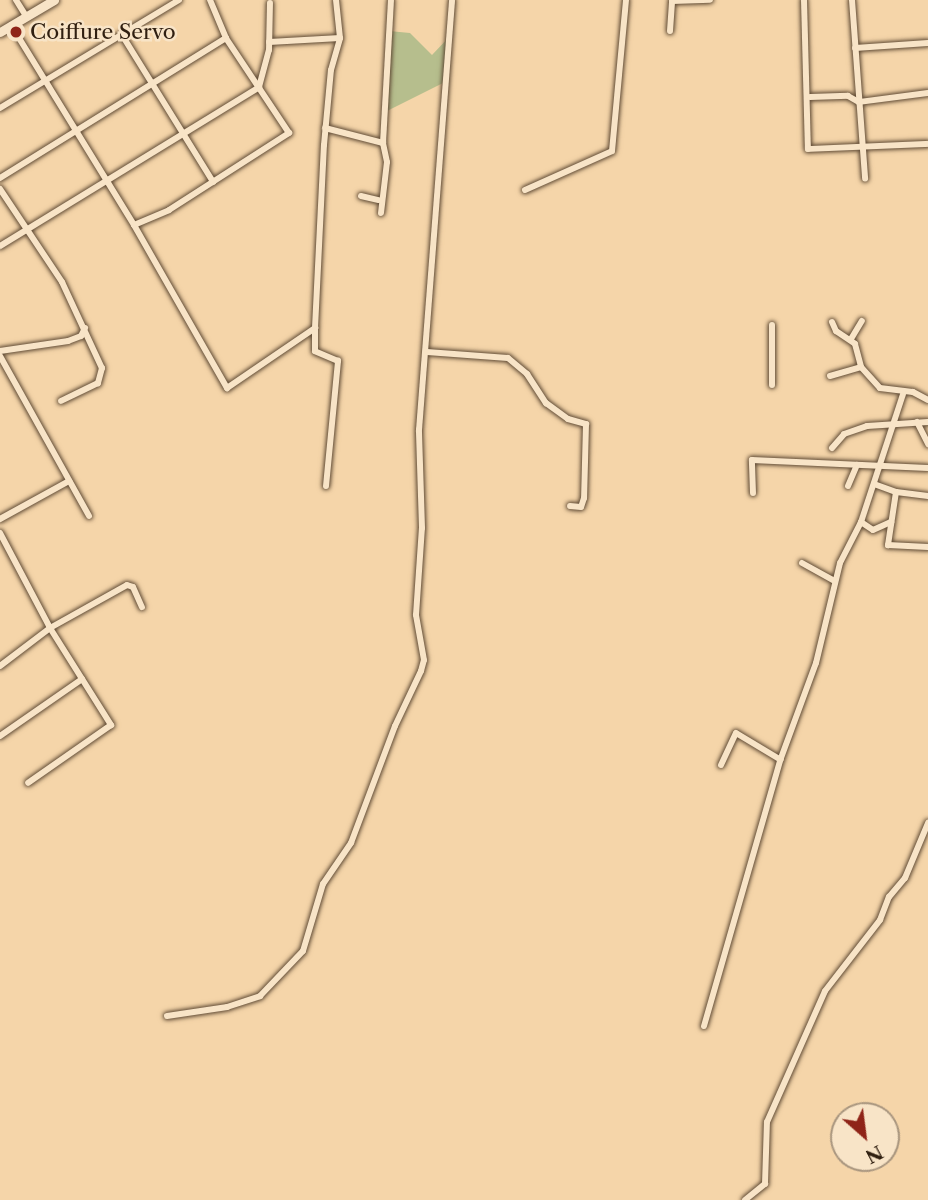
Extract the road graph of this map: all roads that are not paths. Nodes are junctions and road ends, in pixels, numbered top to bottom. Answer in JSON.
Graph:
{"nodes":[{"id":1,"x":16,"y":0,"type":"edge"},
{"id":2,"x":54,"y":0,"type":"edge"},
{"id":3,"x":179,"y":0,"type":"edge"},
{"id":4,"x":210,"y":0,"type":"edge"},
{"id":5,"x":336,"y":0,"type":"edge"},
{"id":6,"x":391,"y":0,"type":"edge"},
{"id":7,"x":453,"y":0,"type":"edge"},
{"id":8,"x":626,"y":0,"type":"edge"},
{"id":9,"x":672,"y":0,"type":"edge"},
{"id":10,"x":710,"y":0,"type":"edge"},
{"id":11,"x":804,"y":0,"type":"edge"},
{"id":12,"x":852,"y":0,"type":"edge"},
{"id":13,"x":270,"y":3,"type":"dead end"},
{"id":14,"x":26,"y":16,"type":"junction"},
{"id":15,"x":11,"y":25,"type":"junction"},
{"id":16,"x":670,"y":31,"type":"dead end"},
{"id":17,"x":0,"y":32,"type":"edge"},
{"id":18,"x":122,"y":35,"type":"junction"},
{"id":19,"x":226,"y":38,"type":"junction"},
{"id":20,"x":340,"y":38,"type":"junction"},
{"id":21,"x":269,"y":42,"type":"junction"},
{"id":22,"x":928,"y":43,"type":"edge"},
{"id":23,"x":855,"y":48,"type":"junction"},
{"id":24,"x":45,"y":81,"type":"junction"},
{"id":25,"x":150,"y":86,"type":"junction"},
{"id":26,"x":259,"y":87,"type":"junction"},
{"id":27,"x":928,"y":93,"type":"edge"},
{"id":28,"x":810,"y":97,"type":"junction"},
{"id":29,"x":859,"y":102,"type":"junction"},
{"id":30,"x":0,"y":108,"type":"edge"},
{"id":31,"x":326,"y":128,"type":"junction"},
{"id":32,"x":75,"y":131,"type":"junction"},
{"id":33,"x":181,"y":135,"type":"junction"},
{"id":34,"x":383,"y":143,"type":"junction"},
{"id":35,"x":928,"y":144,"type":"edge"},
{"id":36,"x":864,"y":148,"type":"junction"},
{"id":37,"x":0,"y":178,"type":"edge"},
{"id":38,"x":865,"y":179,"type":"dead end"},
{"id":39,"x":107,"y":181,"type":"junction"},
{"id":40,"x":213,"y":182,"type":"junction"},
{"id":41,"x":0,"y":189,"type":"edge"},
{"id":42,"x":525,"y":190,"type":"dead end"},
{"id":43,"x":361,"y":196,"type":"dead end"},
{"id":44,"x":379,"y":200,"type":"junction"},
{"id":45,"x":381,"y":213,"type":"dead end"},
{"id":46,"x":134,"y":225,"type":"junction"},
{"id":47,"x":26,"y":230,"type":"junction"},
{"id":48,"x":0,"y":246,"type":"edge"},
{"id":49,"x":862,"y":320,"type":"dead end"},
{"id":50,"x":832,"y":322,"type":"dead end"},
{"id":51,"x":772,"y":325,"type":"dead end"},
{"id":52,"x":85,"y":328,"type":"junction"},
{"id":53,"x":315,"y":328,"type":"junction"},
{"id":54,"x":851,"y":340,"type":"junction"},
{"id":55,"x":0,"y":351,"type":"edge"},
{"id":56,"x":427,"y":352,"type":"junction"},
{"id":57,"x":0,"y":356,"type":"edge"},
{"id":58,"x":861,"y":367,"type":"junction"},
{"id":59,"x":830,"y":376,"type":"dead end"},
{"id":60,"x":772,"y":385,"type":"dead end"},
{"id":61,"x":903,"y":394,"type":"junction"},
{"id":62,"x":928,"y":400,"type":"edge"},
{"id":63,"x":61,"y":401,"type":"dead end"},
{"id":64,"x":895,"y":422,"type":"junction"},
{"id":65,"x":917,"y":422,"type":"junction"},
{"id":66,"x":928,"y":422,"type":"edge"},
{"id":67,"x":928,"y":444,"type":"edge"},
{"id":68,"x":832,"y":448,"type":"dead end"},
{"id":69,"x":857,"y":465,"type":"junction"},
{"id":70,"x":880,"y":467,"type":"junction"},
{"id":71,"x":928,"y":468,"type":"edge"},
{"id":72,"x":69,"y":481,"type":"junction"},
{"id":73,"x":873,"y":484,"type":"junction"},
{"id":74,"x":326,"y":486,"type":"dead end"},
{"id":75,"x":848,"y":486,"type":"dead end"},
{"id":76,"x":896,"y":492,"type":"junction"},
{"id":77,"x":753,"y":493,"type":"dead end"},
{"id":78,"x":928,"y":496,"type":"edge"},
{"id":79,"x":569,"y":506,"type":"dead end"},
{"id":80,"x":89,"y":516,"type":"dead end"},
{"id":81,"x":0,"y":519,"type":"edge"},
{"id":82,"x":860,"y":522,"type":"junction"},
{"id":83,"x":891,"y":522,"type":"junction"},
{"id":84,"x":0,"y":533,"type":"edge"},
{"id":85,"x":928,"y":547,"type":"edge"},
{"id":86,"x":803,"y":563,"type":"dead end"},
{"id":87,"x":834,"y":581,"type":"junction"},
{"id":88,"x":142,"y":607,"type":"dead end"},
{"id":89,"x":50,"y":628,"type":"junction"},
{"id":90,"x":0,"y":666,"type":"edge"},
{"id":91,"x":82,"y":678,"type":"junction"},
{"id":92,"x":0,"y":736,"type":"edge"},
{"id":93,"x":781,"y":760,"type":"junction"},
{"id":94,"x":721,"y":765,"type":"dead end"},
{"id":95,"x":28,"y":783,"type":"dead end"},
{"id":96,"x":928,"y":823,"type":"edge"},
{"id":97,"x":167,"y":1016,"type":"dead end"},
{"id":98,"x":704,"y":1026,"type":"dead end"},
{"id":99,"x":745,"y":1200,"type":"edge"}],
"edges":[{"from":1,"to":14,"type":"street"},
{"from":2,"to":14,"type":"main road"},
{"from":3,"to":18,"type":"street"},
{"from":4,"to":19,"type":"street"},
{"from":5,"to":20,"type":"street"},
{"from":6,"to":34,"type":"street"},
{"from":7,"to":56,"type":"street"},
{"from":8,"to":42,"type":"street"},
{"from":9,"to":10,"type":"street"},
{"from":9,"to":16,"type":"street"},
{"from":11,"to":28,"type":"street"},
{"from":12,"to":23,"type":"street"},
{"from":13,"to":21,"type":"street"},
{"from":14,"to":15,"type":"main road"},
{"from":15,"to":17,"type":"main road"},
{"from":15,"to":24,"type":"street"},
{"from":18,"to":24,"type":"street"},
{"from":18,"to":25,"type":"street"},
{"from":19,"to":25,"type":"street"},
{"from":19,"to":26,"type":"street"},
{"from":20,"to":21,"type":"street"},
{"from":20,"to":31,"type":"street"},
{"from":21,"to":26,"type":"street"},
{"from":22,"to":23,"type":"street"},
{"from":23,"to":29,"type":"street"},
{"from":24,"to":30,"type":"street"},
{"from":24,"to":32,"type":"street"},
{"from":25,"to":32,"type":"street"},
{"from":25,"to":33,"type":"street"},
{"from":26,"to":33,"type":"street"},
{"from":26,"to":40,"type":"street"},
{"from":27,"to":29,"type":"street"},
{"from":28,"to":29,"type":"street"},
{"from":28,"to":36,"type":"street"},
{"from":29,"to":36,"type":"street"},
{"from":31,"to":34,"type":"street"},
{"from":31,"to":53,"type":"street"},
{"from":32,"to":37,"type":"street"},
{"from":32,"to":39,"type":"street"},
{"from":33,"to":39,"type":"street"},
{"from":33,"to":40,"type":"street"},
{"from":34,"to":44,"type":"street"},
{"from":35,"to":36,"type":"street"},
{"from":36,"to":38,"type":"street"},
{"from":39,"to":46,"type":"street"},
{"from":39,"to":47,"type":"street"},
{"from":40,"to":46,"type":"street"},
{"from":41,"to":47,"type":"street"},
{"from":43,"to":44,"type":"street"},
{"from":44,"to":45,"type":"street"},
{"from":46,"to":53,"type":"street"},
{"from":47,"to":48,"type":"street"},
{"from":47,"to":52,"type":"street"},
{"from":49,"to":54,"type":"street"},
{"from":50,"to":54,"type":"street"},
{"from":51,"to":60,"type":"street"},
{"from":52,"to":55,"type":"street"},
{"from":52,"to":63,"type":"street"},
{"from":53,"to":74,"type":"street"},
{"from":54,"to":58,"type":"street"},
{"from":56,"to":79,"type":"street"},
{"from":56,"to":97,"type":"street"},
{"from":57,"to":72,"type":"street"},
{"from":58,"to":59,"type":"street"},
{"from":58,"to":61,"type":"street"},
{"from":61,"to":62,"type":"street"},
{"from":61,"to":64,"type":"street"},
{"from":64,"to":65,"type":"street"},
{"from":64,"to":68,"type":"street"},
{"from":64,"to":70,"type":"street"},
{"from":65,"to":66,"type":"street"},
{"from":65,"to":67,"type":"street"},
{"from":69,"to":70,"type":"street"},
{"from":69,"to":75,"type":"street"},
{"from":69,"to":77,"type":"street"},
{"from":70,"to":71,"type":"street"},
{"from":70,"to":73,"type":"street"},
{"from":72,"to":80,"type":"street"},
{"from":72,"to":81,"type":"street"},
{"from":73,"to":76,"type":"street"},
{"from":73,"to":82,"type":"street"},
{"from":76,"to":78,"type":"street"},
{"from":76,"to":83,"type":"street"},
{"from":82,"to":83,"type":"street"},
{"from":82,"to":87,"type":"street"},
{"from":83,"to":85,"type":"street"},
{"from":84,"to":89,"type":"street"},
{"from":86,"to":87,"type":"street"},
{"from":87,"to":93,"type":"street"},
{"from":88,"to":89,"type":"street"},
{"from":89,"to":90,"type":"street"},
{"from":89,"to":91,"type":"street"},
{"from":91,"to":92,"type":"street"},
{"from":91,"to":95,"type":"street"},
{"from":93,"to":94,"type":"street"},
{"from":93,"to":98,"type":"street"},
{"from":96,"to":99,"type":"street"}]}
